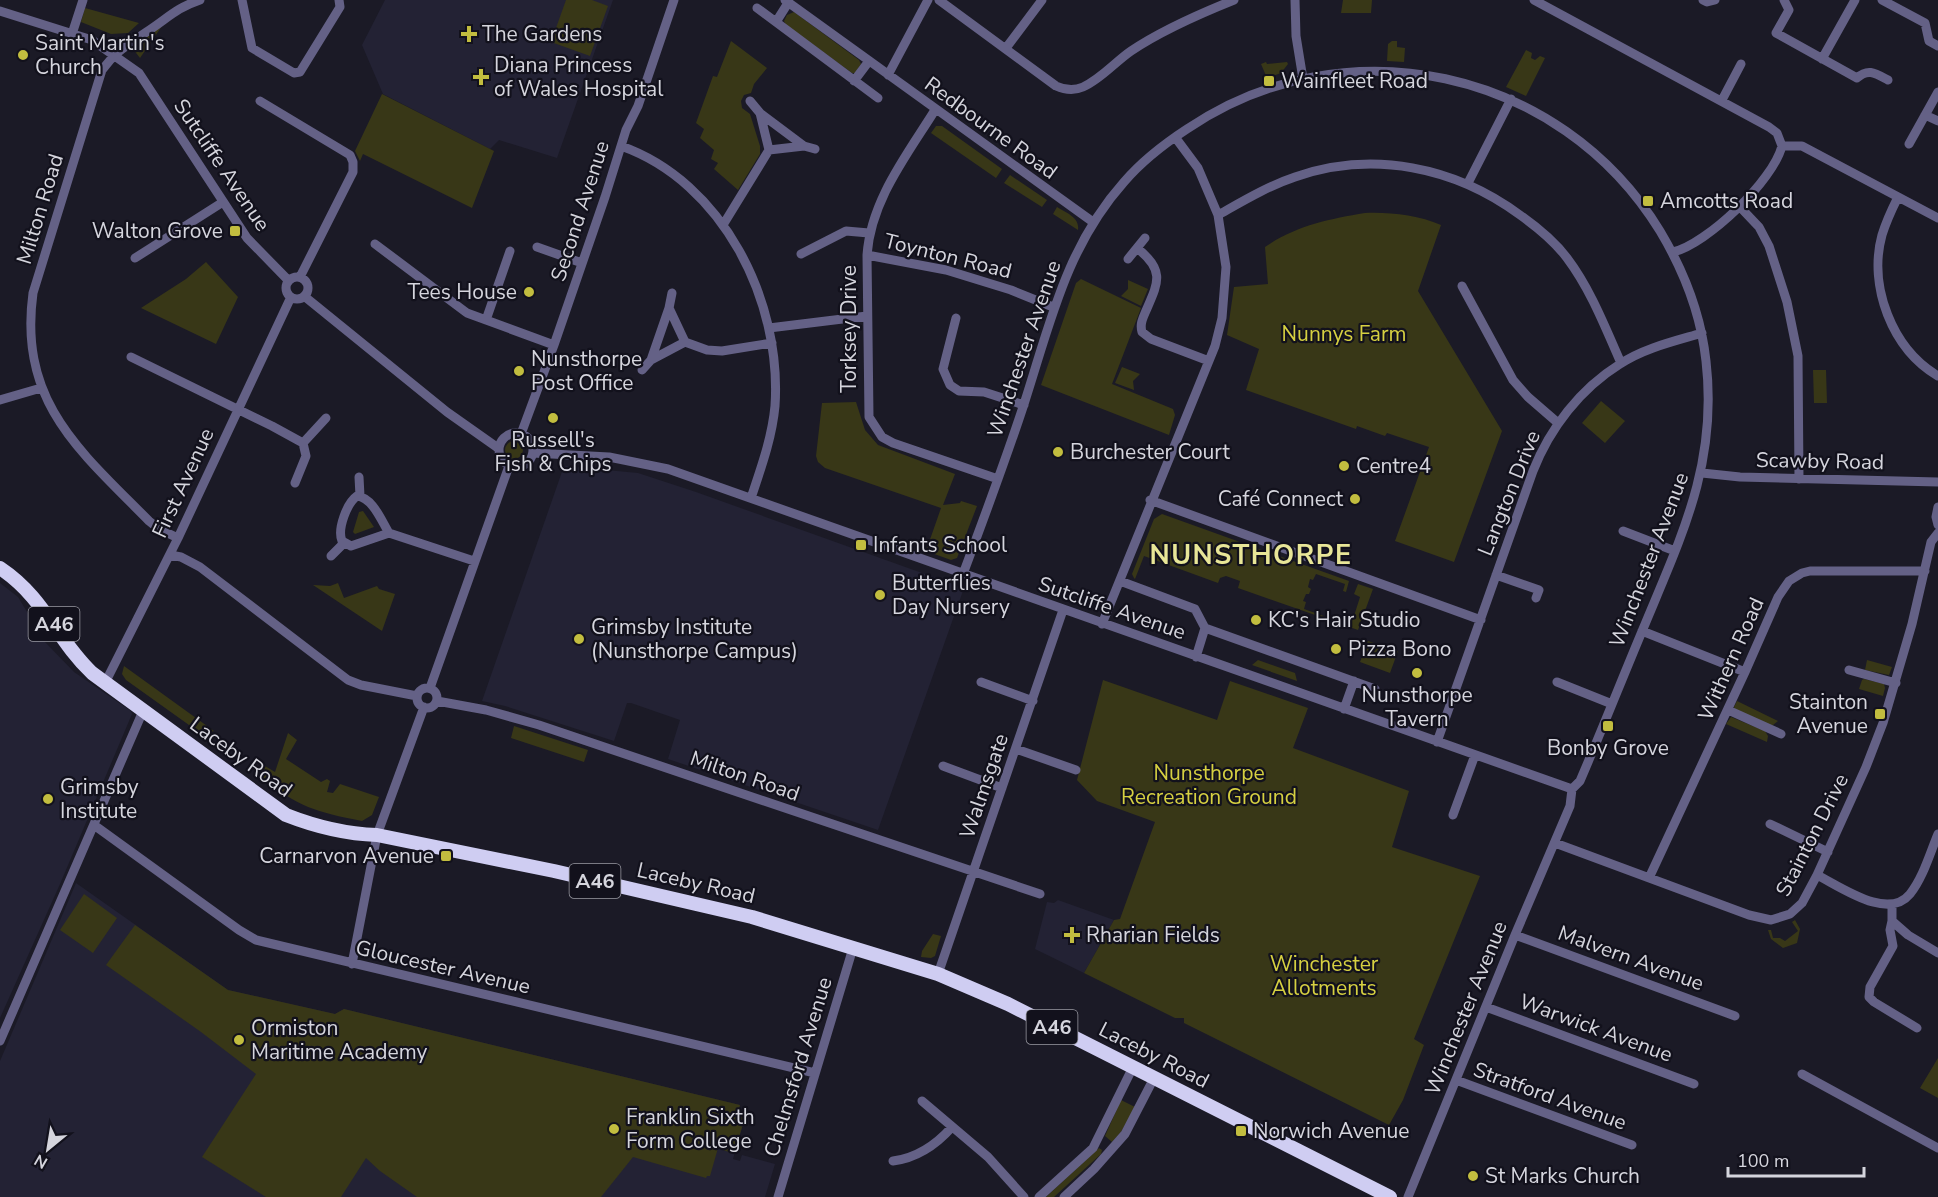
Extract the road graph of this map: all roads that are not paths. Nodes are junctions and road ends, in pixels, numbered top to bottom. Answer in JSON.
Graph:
{"nodes":[{"id":1,"x":83,"y":0,"type":"edge"},
{"id":2,"x":200,"y":0,"type":"edge"},
{"id":3,"x":242,"y":0,"type":"edge"},
{"id":4,"x":339,"y":0,"type":"edge"},
{"id":5,"x":674,"y":0,"type":"edge"},
{"id":6,"x":928,"y":0,"type":"edge"},
{"id":7,"x":939,"y":0,"type":"edge"},
{"id":8,"x":1042,"y":0,"type":"edge"},
{"id":9,"x":1234,"y":0,"type":"edge"},
{"id":10,"x":1295,"y":0,"type":"edge"},
{"id":11,"x":1534,"y":0,"type":"edge"},
{"id":12,"x":1704,"y":0,"type":"edge"},
{"id":13,"x":1715,"y":0,"type":"edge"},
{"id":14,"x":1784,"y":0,"type":"edge"},
{"id":15,"x":1855,"y":0,"type":"edge"},
{"id":16,"x":1882,"y":0,"type":"edge"},
{"id":17,"x":787,"y":1,"type":"edge"},
{"id":18,"x":1214,"y":4,"type":"edge"},
{"id":19,"x":757,"y":8,"type":"dead end"},
{"id":20,"x":0,"y":11,"type":"edge"},
{"id":21,"x":776,"y":22,"type":"junction"},
{"id":22,"x":72,"y":34,"type":"junction"},
{"id":23,"x":1938,"y":46,"type":"edge"},
{"id":24,"x":1006,"y":48,"type":"junction"},
{"id":25,"x":113,"y":55,"type":"junction"},
{"id":26,"x":1822,"y":59,"type":"junction"},
{"id":27,"x":869,"y":61,"type":"junction"},
{"id":28,"x":1741,"y":64,"type":"dead end"},
{"id":29,"x":888,"y":75,"type":"junction"},
{"id":30,"x":1303,"y":79,"type":"junction"},
{"id":31,"x":1888,"y":80,"type":"dead end"},
{"id":32,"x":855,"y":81,"type":"junction"},
{"id":33,"x":1938,"y":92,"type":"edge"},
{"id":34,"x":878,"y":98,"type":"dead end"},
{"id":35,"x":1511,"y":99,"type":"junction"},
{"id":36,"x":1722,"y":100,"type":"junction"},
{"id":37,"x":260,"y":101,"type":"dead end"},
{"id":38,"x":750,"y":101,"type":"dead end"},
{"id":39,"x":935,"y":110,"type":"junction"},
{"id":40,"x":760,"y":113,"type":"junction"},
{"id":41,"x":1926,"y":115,"type":"junction"},
{"id":42,"x":1938,"y":121,"type":"edge"},
{"id":43,"x":1175,"y":137,"type":"junction"},
{"id":44,"x":1909,"y":144,"type":"dead end"},
{"id":45,"x":621,"y":146,"type":"junction"},
{"id":46,"x":804,"y":146,"type":"junction"},
{"id":47,"x":1782,"y":146,"type":"junction"},
{"id":48,"x":815,"y":149,"type":"dead end"},
{"id":49,"x":769,"y":150,"type":"junction"},
{"id":50,"x":1468,"y":183,"type":"junction"},
{"id":51,"x":1898,"y":197,"type":"junction"},
{"id":52,"x":223,"y":202,"type":"junction"},
{"id":53,"x":1740,"y":207,"type":"junction"},
{"id":54,"x":1218,"y":215,"type":"junction"},
{"id":55,"x":1938,"y":219,"type":"edge"},
{"id":56,"x":1093,"y":222,"type":"junction"},
{"id":57,"x":723,"y":225,"type":"junction"},
{"id":58,"x":869,"y":233,"type":"junction"},
{"id":59,"x":1145,"y":238,"type":"dead end"},
{"id":60,"x":375,"y":244,"type":"dead end"},
{"id":61,"x":537,"y":247,"type":"dead end"},
{"id":62,"x":1137,"y":248,"type":"junction"},
{"id":63,"x":510,"y":251,"type":"dead end"},
{"id":64,"x":1673,"y":252,"type":"junction"},
{"id":65,"x":801,"y":254,"type":"dead end"},
{"id":66,"x":867,"y":255,"type":"junction"},
{"id":67,"x":135,"y":258,"type":"dead end"},
{"id":68,"x":1128,"y":259,"type":"dead end"},
{"id":69,"x":582,"y":263,"type":"junction"},
{"id":70,"x":300,"y":277,"type":"junction"},
{"id":71,"x":288,"y":280,"type":"junction"},
{"id":72,"x":1462,"y":286,"type":"dead end"},
{"id":73,"x":672,"y":293,"type":"dead end"},
{"id":74,"x":304,"y":296,"type":"junction"},
{"id":75,"x":291,"y":297,"type":"junction"},
{"id":76,"x":1053,"y":306,"type":"junction"},
{"id":77,"x":669,"y":308,"type":"junction"},
{"id":78,"x":867,"y":316,"type":"junction"},
{"id":79,"x":956,"y":318,"type":"dead end"},
{"id":80,"x":486,"y":320,"type":"junction"},
{"id":81,"x":769,"y":328,"type":"junction"},
{"id":82,"x":1702,"y":333,"type":"junction"},
{"id":83,"x":685,"y":342,"type":"junction"},
{"id":84,"x":772,"y":343,"type":"junction"},
{"id":85,"x":554,"y":345,"type":"junction"},
{"id":86,"x":131,"y":357,"type":"dead end"},
{"id":87,"x":651,"y":360,"type":"junction"},
{"id":88,"x":1209,"y":361,"type":"junction"},
{"id":89,"x":1621,"y":363,"type":"junction"},
{"id":90,"x":642,"y":370,"type":"dead end"},
{"id":91,"x":1938,"y":376,"type":"edge"},
{"id":92,"x":41,"y":388,"type":"junction"},
{"id":93,"x":0,"y":400,"type":"edge"},
{"id":94,"x":1024,"y":405,"type":"junction"},
{"id":95,"x":237,"y":409,"type":"junction"},
{"id":96,"x":326,"y":418,"type":"dead end"},
{"id":97,"x":1558,"y":423,"type":"junction"},
{"id":98,"x":521,"y":434,"type":"junction"},
{"id":99,"x":303,"y":443,"type":"junction"},
{"id":100,"x":498,"y":448,"type":"junction"},
{"id":101,"x":533,"y":453,"type":"junction"},
{"id":102,"x":509,"y":466,"type":"junction"},
{"id":103,"x":1702,"y":473,"type":"junction"},
{"id":104,"x":359,"y":477,"type":"dead end"},
{"id":105,"x":998,"y":479,"type":"junction"},
{"id":106,"x":1799,"y":479,"type":"junction"},
{"id":107,"x":1938,"y":482,"type":"edge"},
{"id":108,"x":295,"y":483,"type":"dead end"},
{"id":109,"x":360,"y":496,"type":"junction"},
{"id":110,"x":751,"y":498,"type":"junction"},
{"id":111,"x":1150,"y":500,"type":"junction"},
{"id":112,"x":1938,"y":507,"type":"edge"},
{"id":113,"x":1938,"y":525,"type":"edge"},
{"id":114,"x":1623,"y":531,"type":"dead end"},
{"id":115,"x":1938,"y":532,"type":"edge"},
{"id":116,"x":389,"y":533,"type":"junction"},
{"id":117,"x":178,"y":538,"type":"junction"},
{"id":118,"x":344,"y":543,"type":"junction"},
{"id":119,"x":1675,"y":551,"type":"junction"},
{"id":120,"x":170,"y":555,"type":"junction"},
{"id":121,"x":331,"y":556,"type":"dead end"},
{"id":122,"x":474,"y":561,"type":"junction"},
{"id":123,"x":0,"y":568,"type":"edge"},
{"id":124,"x":1924,"y":571,"type":"junction"},
{"id":125,"x":963,"y":574,"type":"junction"},
{"id":126,"x":1497,"y":575,"type":"junction"},
{"id":127,"x":1544,"y":580,"type":"dead end"},
{"id":128,"x":1120,"y":581,"type":"junction"},
{"id":129,"x":1063,"y":610,"type":"junction"},
{"id":130,"x":1481,"y":620,"type":"junction"},
{"id":131,"x":1102,"y":624,"type":"junction"},
{"id":132,"x":1206,"y":628,"type":"junction"},
{"id":133,"x":1642,"y":631,"type":"junction"},
{"id":134,"x":1196,"y":657,"type":"junction"},
{"id":135,"x":1849,"y":670,"type":"dead end"},
{"id":136,"x":1745,"y":672,"type":"junction"},
{"id":137,"x":1354,"y":681,"type":"junction"},
{"id":138,"x":981,"y":682,"type":"dead end"},
{"id":139,"x":1557,"y":682,"type":"dead end"},
{"id":140,"x":105,"y":683,"type":"junction"},
{"id":141,"x":1896,"y":683,"type":"junction"},
{"id":142,"x":430,"y":688,"type":"junction"},
{"id":143,"x":1375,"y":689,"type":"dead end"},
{"id":144,"x":417,"y":696,"type":"junction"},
{"id":145,"x":437,"y":701,"type":"junction"},
{"id":146,"x":1033,"y":701,"type":"junction"},
{"id":147,"x":1612,"y":704,"type":"junction"},
{"id":148,"x":424,"y":707,"type":"junction"},
{"id":149,"x":1344,"y":709,"type":"junction"},
{"id":150,"x":1728,"y":710,"type":"junction"},
{"id":151,"x":142,"y":711,"type":"junction"},
{"id":152,"x":1781,"y":734,"type":"dead end"},
{"id":153,"x":1437,"y":742,"type":"junction"},
{"id":154,"x":1016,"y":749,"type":"junction"},
{"id":155,"x":1475,"y":755,"type":"junction"},
{"id":156,"x":943,"y":766,"type":"dead end"},
{"id":157,"x":1076,"y":770,"type":"dead end"},
{"id":158,"x":1002,"y":788,"type":"junction"},
{"id":159,"x":1572,"y":789,"type":"junction"},
{"id":160,"x":1453,"y":815,"type":"dead end"},
{"id":161,"x":1770,"y":824,"type":"dead end"},
{"id":162,"x":94,"y":825,"type":"junction"},
{"id":163,"x":1938,"y":834,"type":"edge"},
{"id":164,"x":377,"y":835,"type":"junction"},
{"id":165,"x":1555,"y":843,"type":"junction"},
{"id":166,"x":1828,"y":852,"type":"junction"},
{"id":167,"x":1934,"y":856,"type":"edge"},
{"id":168,"x":973,"y":872,"type":"junction"},
{"id":169,"x":1817,"y":875,"type":"junction"},
{"id":170,"x":1649,"y":878,"type":"junction"},
{"id":171,"x":1040,"y":894,"type":"dead end"},
{"id":172,"x":1892,"y":906,"type":"junction"},
{"id":173,"x":1892,"y":921,"type":"junction"},
{"id":174,"x":1515,"y":935,"type":"junction"},
{"id":175,"x":853,"y":948,"type":"junction"},
{"id":176,"x":1938,"y":953,"type":"edge"},
{"id":177,"x":352,"y":964,"type":"junction"},
{"id":178,"x":938,"y":974,"type":"junction"},
{"id":179,"x":1486,"y":1006,"type":"junction"},
{"id":180,"x":1735,"y":1016,"type":"dead end"},
{"id":181,"x":1917,"y":1028,"type":"dead end"},
{"id":182,"x":0,"y":1041,"type":"edge"},
{"id":183,"x":1133,"y":1067,"type":"junction"},
{"id":184,"x":815,"y":1073,"type":"junction"},
{"id":185,"x":1802,"y":1074,"type":"dead end"},
{"id":186,"x":1154,"y":1078,"type":"junction"},
{"id":187,"x":1456,"y":1080,"type":"junction"},
{"id":188,"x":1694,"y":1084,"type":"dead end"},
{"id":189,"x":922,"y":1101,"type":"dead end"},
{"id":190,"x":952,"y":1127,"type":"junction"},
{"id":191,"x":1098,"y":1141,"type":"junction"},
{"id":192,"x":1632,"y":1145,"type":"dead end"},
{"id":193,"x":1938,"y":1148,"type":"edge"},
{"id":194,"x":1111,"y":1150,"type":"junction"},
{"id":195,"x":893,"y":1161,"type":"dead end"},
{"id":196,"x":778,"y":1197,"type":"edge"},
{"id":197,"x":1024,"y":1197,"type":"edge"},
{"id":198,"x":1039,"y":1197,"type":"edge"},
{"id":199,"x":1064,"y":1197,"type":"edge"},
{"id":200,"x":1390,"y":1197,"type":"edge"},
{"id":201,"x":1408,"y":1197,"type":"edge"}],
"edges":[{"from":1,"to":22,"type":"street"},
{"from":2,"to":25,"type":"street"},
{"from":3,"to":4,"type":"street"},
{"from":5,"to":45,"type":"street","name":"Second Avenue"},
{"from":6,"to":29,"type":"street"},
{"from":7,"to":24,"type":"street"},
{"from":8,"to":24,"type":"street"},
{"from":9,"to":18,"type":"street"},
{"from":10,"to":30,"type":"street"},
{"from":11,"to":36,"type":"street"},
{"from":12,"to":13,"type":"street"},
{"from":14,"to":26,"type":"street"},
{"from":15,"to":26,"type":"street"},
{"from":16,"to":23,"type":"street"},
{"from":17,"to":21,"type":"street","name":"Redbourne Road"},
{"from":17,"to":27,"type":"street","name":"Redbourne Road"},
{"from":18,"to":24,"type":"street"},
{"from":19,"to":21,"type":"street"},
{"from":20,"to":22,"type":"street","name":"Sutcliffe Avenue"},
{"from":21,"to":32,"type":"street"},
{"from":22,"to":25,"type":"street","name":"Sutcliffe Avenue"},
{"from":25,"to":52,"type":"street","name":"Sutcliffe Avenue"},
{"from":25,"to":92,"type":"street","name":"Milton Road"},
{"from":26,"to":31,"type":"street"},
{"from":27,"to":29,"type":"street","name":"Redbourne Road"},
{"from":27,"to":32,"type":"street"},
{"from":28,"to":36,"type":"street"},
{"from":29,"to":39,"type":"street","name":"Redbourne Road"},
{"from":30,"to":35,"type":"street","name":"Winchester Avenue"},
{"from":30,"to":43,"type":"street","name":"Winchester Avenue"},
{"from":32,"to":34,"type":"street"},
{"from":33,"to":41,"type":"street"},
{"from":35,"to":50,"type":"street"},
{"from":35,"to":64,"type":"street","name":"Winchester Avenue"},
{"from":36,"to":47,"type":"street"},
{"from":37,"to":70,"type":"street"},
{"from":38,"to":40,"type":"street"},
{"from":39,"to":56,"type":"street","name":"Redbourne Road"},
{"from":39,"to":58,"type":"street","name":"Torksey Drive"},
{"from":40,"to":46,"type":"street"},
{"from":40,"to":49,"type":"street"},
{"from":41,"to":42,"type":"street"},
{"from":41,"to":44,"type":"street"},
{"from":43,"to":54,"type":"street"},
{"from":43,"to":56,"type":"street","name":"Winchester Avenue"},
{"from":45,"to":57,"type":"street"},
{"from":45,"to":69,"type":"street","name":"Second Avenue"},
{"from":46,"to":48,"type":"street"},
{"from":46,"to":49,"type":"street"},
{"from":47,"to":51,"type":"street"},
{"from":47,"to":53,"type":"street"},
{"from":49,"to":57,"type":"street"},
{"from":50,"to":54,"type":"street"},
{"from":50,"to":89,"type":"street"},
{"from":51,"to":55,"type":"street"},
{"from":51,"to":91,"type":"street"},
{"from":52,"to":67,"type":"street"},
{"from":52,"to":71,"type":"street","name":"Sutcliffe Avenue"},
{"from":53,"to":64,"type":"street"},
{"from":53,"to":106,"type":"street"},
{"from":54,"to":88,"type":"street"},
{"from":56,"to":76,"type":"street","name":"Winchester Avenue"},
{"from":57,"to":81,"type":"street"},
{"from":58,"to":65,"type":"street"},
{"from":58,"to":66,"type":"street","name":"Torksey Drive"},
{"from":59,"to":62,"type":"street"},
{"from":60,"to":80,"type":"street"},
{"from":61,"to":69,"type":"street"},
{"from":62,"to":68,"type":"street"},
{"from":62,"to":88,"type":"street"},
{"from":63,"to":80,"type":"street"},
{"from":64,"to":82,"type":"street","name":"Winchester Avenue"},
{"from":66,"to":76,"type":"street","name":"Toynton Road"},
{"from":66,"to":78,"type":"street","name":"Torksey Drive"},
{"from":69,"to":85,"type":"street","name":"Second Avenue"},
{"from":70,"to":71,"type":"street"},
{"from":70,"to":74,"type":"street"},
{"from":71,"to":75,"type":"street"},
{"from":72,"to":97,"type":"street"},
{"from":73,"to":77,"type":"street"},
{"from":74,"to":75,"type":"street"},
{"from":74,"to":100,"type":"street"},
{"from":75,"to":95,"type":"street","name":"First Avenue"},
{"from":76,"to":94,"type":"street","name":"Winchester Avenue"},
{"from":77,"to":83,"type":"street"},
{"from":77,"to":87,"type":"street"},
{"from":78,"to":81,"type":"street"},
{"from":78,"to":105,"type":"street","name":"Torksey Drive"},
{"from":79,"to":94,"type":"street"},
{"from":80,"to":85,"type":"street"},
{"from":81,"to":84,"type":"street"},
{"from":82,"to":89,"type":"street","name":"Langton Drive"},
{"from":82,"to":103,"type":"street","name":"Winchester Avenue"},
{"from":83,"to":84,"type":"street"},
{"from":83,"to":87,"type":"street"},
{"from":84,"to":110,"type":"street"},
{"from":85,"to":98,"type":"street","name":"Second Avenue"},
{"from":86,"to":95,"type":"street"},
{"from":87,"to":90,"type":"street"},
{"from":88,"to":111,"type":"street"},
{"from":89,"to":97,"type":"street","name":"Langton Drive"},
{"from":92,"to":93,"type":"street"},
{"from":92,"to":117,"type":"street","name":"Milton Road"},
{"from":94,"to":105,"type":"street","name":"Winchester Avenue"},
{"from":95,"to":99,"type":"street"},
{"from":95,"to":117,"type":"street","name":"First Avenue"},
{"from":96,"to":99,"type":"street"},
{"from":97,"to":126,"type":"street","name":"Langton Drive"},
{"from":98,"to":100,"type":"street"},
{"from":98,"to":101,"type":"street"},
{"from":99,"to":108,"type":"street"},
{"from":100,"to":102,"type":"street"},
{"from":101,"to":102,"type":"street"},
{"from":101,"to":110,"type":"street","name":"Sutcliffe Avenue"},
{"from":102,"to":122,"type":"street"},
{"from":103,"to":106,"type":"street","name":"Scawby Road"},
{"from":103,"to":119,"type":"street","name":"Winchester Avenue"},
{"from":104,"to":109,"type":"street"},
{"from":105,"to":125,"type":"street","name":"Winchester Avenue"},
{"from":106,"to":107,"type":"street","name":"Scawby Road"},
{"from":109,"to":116,"type":"street"},
{"from":109,"to":118,"type":"street"},
{"from":110,"to":125,"type":"street","name":"Sutcliffe Avenue"},
{"from":111,"to":128,"type":"street"},
{"from":111,"to":130,"type":"street"},
{"from":112,"to":113,"type":"street"},
{"from":114,"to":119,"type":"street"},
{"from":115,"to":124,"type":"street","name":"Stainton Drive"},
{"from":116,"to":118,"type":"street"},
{"from":116,"to":122,"type":"street"},
{"from":117,"to":120,"type":"street","name":"First Avenue"},
{"from":118,"to":121,"type":"street"},
{"from":119,"to":133,"type":"street","name":"Winchester Avenue"},
{"from":120,"to":140,"type":"street","name":"First Avenue"},
{"from":120,"to":144,"type":"street"},
{"from":122,"to":142,"type":"street"},
{"from":123,"to":140,"type":"highway","name":"Laceby Road","number":"A46"},
{"from":124,"to":136,"type":"street","name":"Withern Road"},
{"from":124,"to":141,"type":"street","name":"Stainton Drive"},
{"from":125,"to":129,"type":"street","name":"Sutcliffe Avenue"},
{"from":126,"to":127,"type":"street"},
{"from":126,"to":130,"type":"street","name":"Langton Drive"},
{"from":128,"to":131,"type":"street"},
{"from":128,"to":132,"type":"street"},
{"from":129,"to":131,"type":"street","name":"Sutcliffe Avenue"},
{"from":129,"to":146,"type":"street","name":"Walmsgate"},
{"from":130,"to":153,"type":"street","name":"Langton Drive"},
{"from":131,"to":134,"type":"street","name":"Sutcliffe Avenue"},
{"from":132,"to":134,"type":"street"},
{"from":132,"to":137,"type":"street"},
{"from":133,"to":136,"type":"street"},
{"from":133,"to":147,"type":"street","name":"Winchester Avenue"},
{"from":134,"to":149,"type":"street","name":"Sutcliffe Avenue"},
{"from":135,"to":141,"type":"street"},
{"from":136,"to":150,"type":"street","name":"Withern Road"},
{"from":137,"to":143,"type":"street"},
{"from":137,"to":149,"type":"street"},
{"from":138,"to":146,"type":"street"},
{"from":139,"to":147,"type":"street"},
{"from":140,"to":151,"type":"highway","name":"Laceby Road","number":"A46"},
{"from":141,"to":166,"type":"street","name":"Stainton Drive"},
{"from":142,"to":144,"type":"street"},
{"from":142,"to":145,"type":"street"},
{"from":144,"to":148,"type":"street"},
{"from":145,"to":148,"type":"street"},
{"from":145,"to":168,"type":"street","name":"Milton Road"},
{"from":146,"to":154,"type":"street","name":"Walmsgate"},
{"from":147,"to":159,"type":"street","name":"Winchester Avenue"},
{"from":148,"to":164,"type":"street"},
{"from":149,"to":153,"type":"street","name":"Sutcliffe Avenue"},
{"from":150,"to":152,"type":"street"},
{"from":150,"to":170,"type":"street","name":"Withern Road"},
{"from":151,"to":162,"type":"street"},
{"from":151,"to":164,"type":"highway","name":"Laceby Road","number":"A46"},
{"from":153,"to":155,"type":"street","name":"Sutcliffe Avenue"},
{"from":154,"to":157,"type":"street"},
{"from":154,"to":158,"type":"street","name":"Walmsgate"},
{"from":155,"to":159,"type":"street","name":"Sutcliffe Avenue"},
{"from":155,"to":160,"type":"street"},
{"from":156,"to":158,"type":"street"},
{"from":158,"to":168,"type":"street","name":"Walmsgate"},
{"from":159,"to":165,"type":"street","name":"Winchester Avenue"},
{"from":161,"to":166,"type":"street"},
{"from":162,"to":177,"type":"street","name":"Gloucester Avenue"},
{"from":162,"to":182,"type":"street"},
{"from":163,"to":167,"type":"street"},
{"from":164,"to":175,"type":"highway","name":"Laceby Road","number":"A46"},
{"from":164,"to":177,"type":"street"},
{"from":165,"to":170,"type":"street","name":"Stainton Drive"},
{"from":165,"to":174,"type":"street","name":"Winchester Avenue"},
{"from":166,"to":169,"type":"street","name":"Stainton Drive"},
{"from":167,"to":172,"type":"street"},
{"from":168,"to":171,"type":"street","name":"Milton Road"},
{"from":168,"to":178,"type":"street","name":"Walmsgate"},
{"from":169,"to":170,"type":"street","name":"Stainton Drive"},
{"from":169,"to":172,"type":"street"},
{"from":172,"to":173,"type":"street"},
{"from":173,"to":176,"type":"street"},
{"from":173,"to":181,"type":"street"},
{"from":174,"to":179,"type":"street","name":"Winchester Avenue"},
{"from":174,"to":180,"type":"street","name":"Malvern Avenue"},
{"from":175,"to":178,"type":"highway","name":"Laceby Road","number":"A46"},
{"from":175,"to":184,"type":"street","name":"Chelmsford Avenue"},
{"from":177,"to":184,"type":"street","name":"Gloucester Avenue"},
{"from":178,"to":183,"type":"highway","name":"Laceby Road","number":"A46"},
{"from":179,"to":187,"type":"street","name":"Winchester Avenue"},
{"from":179,"to":188,"type":"street","name":"Warwick Avenue"},
{"from":183,"to":186,"type":"highway","name":"Laceby Road","number":"A46"},
{"from":183,"to":191,"type":"street"},
{"from":184,"to":196,"type":"street","name":"Chelmsford Avenue"},
{"from":185,"to":193,"type":"street"},
{"from":186,"to":194,"type":"street"},
{"from":186,"to":200,"type":"highway","name":"Laceby Road","number":"A46"},
{"from":187,"to":192,"type":"street","name":"Stratford Avenue"},
{"from":187,"to":201,"type":"street","name":"Winchester Avenue"},
{"from":189,"to":190,"type":"street"},
{"from":190,"to":195,"type":"street"},
{"from":190,"to":197,"type":"street"},
{"from":191,"to":194,"type":"street"},
{"from":191,"to":198,"type":"street"},
{"from":194,"to":199,"type":"street"}]}
